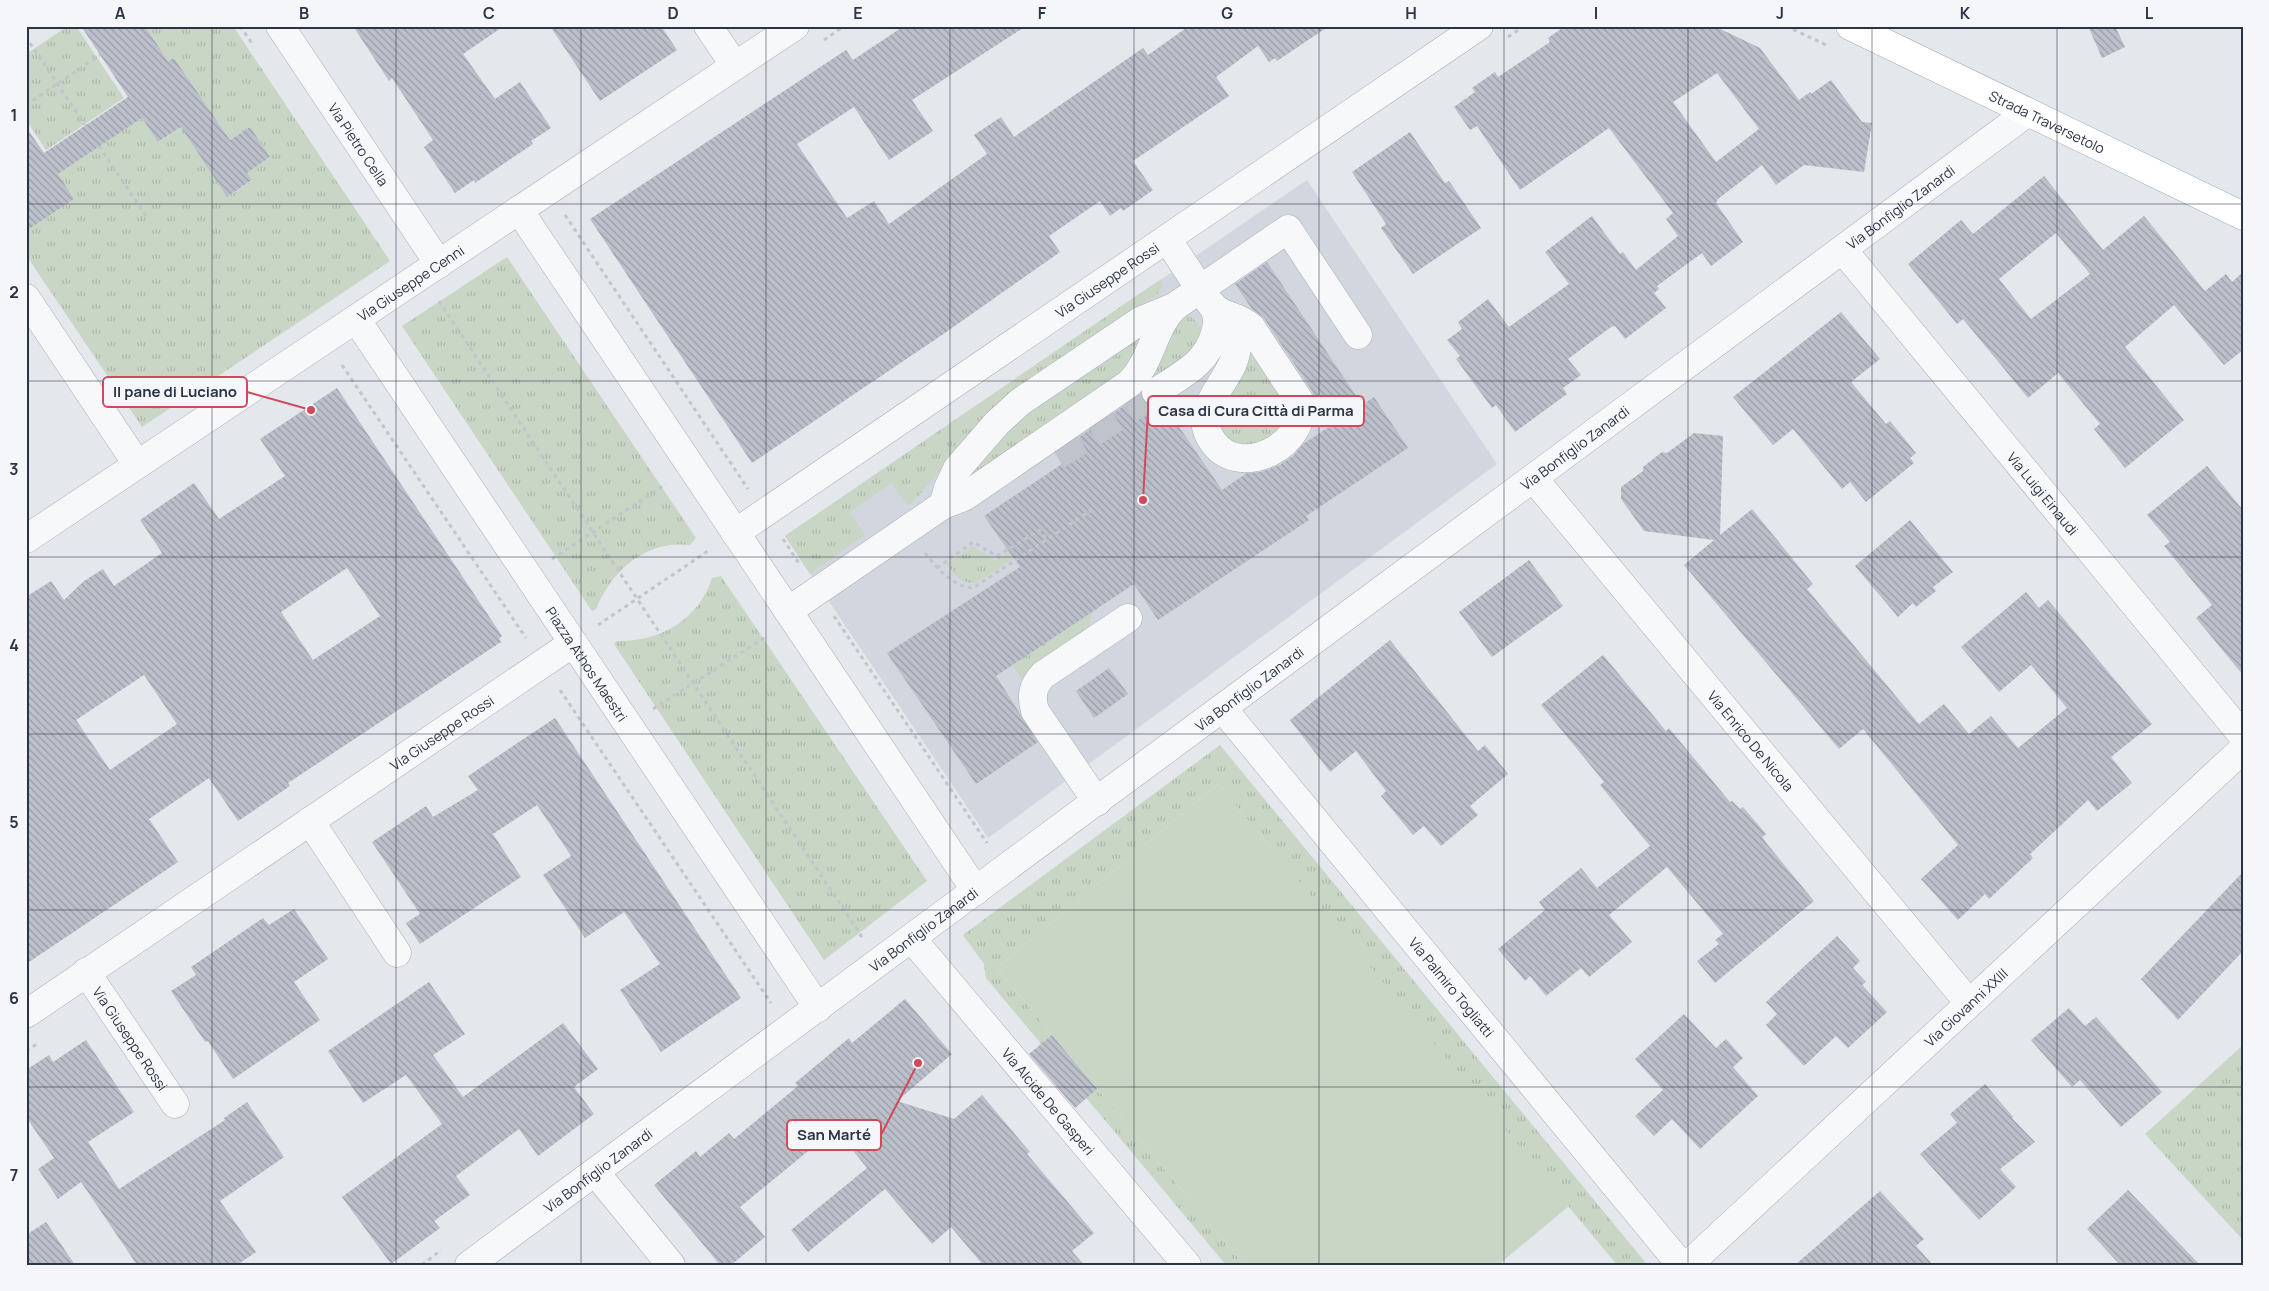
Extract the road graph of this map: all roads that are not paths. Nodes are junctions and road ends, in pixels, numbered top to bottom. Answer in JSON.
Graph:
{"nodes":[{"id":1,"x":280,"y":26,"type":"edge"},
{"id":2,"x":708,"y":26,"type":"edge"},
{"id":3,"x":795,"y":26,"type":"edge"},
{"id":4,"x":1479,"y":26,"type":"edge"},
{"id":5,"x":1850,"y":26,"type":"edge"},
{"id":6,"x":735,"y":66,"type":"junction"},
{"id":7,"x":2028,"y":112,"type":"junction"},
{"id":8,"x":519,"y":210,"type":"junction"},
{"id":9,"x":2243,"y":216,"type":"edge"},
{"id":10,"x":1167,"y":238,"type":"junction"},
{"id":11,"x":1843,"y":250,"type":"junction"},
{"id":12,"x":439,"y":264,"type":"junction"},
{"id":13,"x":1207,"y":297,"type":"junction"},
{"id":14,"x":26,"y":298,"type":"edge"},
{"id":15,"x":1174,"y":306,"type":"junction"},
{"id":16,"x":356,"y":319,"type":"junction"},
{"id":17,"x":1358,"y":335,"type":"dead end"},
{"id":18,"x":1156,"y":392,"type":"tunnel mouth"},
{"id":19,"x":1057,"y":456,"type":"tunnel mouth"},
{"id":20,"x":138,"y":464,"type":"junction"},
{"id":21,"x":1534,"y":479,"type":"junction"},
{"id":22,"x":943,"y":505,"type":"junction"},
{"id":23,"x":918,"y":523,"type":"junction"},
{"id":24,"x":735,"y":532,"type":"junction"},
{"id":25,"x":26,"y":539,"type":"edge"},
{"id":26,"x":788,"y":611,"type":"junction"},
{"id":27,"x":1128,"y":618,"type":"dead end"},
{"id":28,"x":573,"y":643,"type":"junction"},
{"id":29,"x":1223,"y":709,"type":"junction"},
{"id":30,"x":2243,"y":736,"type":"edge"},
{"id":31,"x":2243,"y":749,"type":"edge"},
{"id":32,"x":1097,"y":802,"type":"junction"},
{"id":33,"x":310,"y":820,"type":"junction"},
{"id":34,"x":976,"y":891,"type":"junction"},
{"id":35,"x":912,"y":939,"type":"junction"},
{"id":36,"x":397,"y":953,"type":"dead end"},
{"id":37,"x":86,"y":972,"type":"junction"},
{"id":38,"x":1969,"y":1003,"type":"junction"},
{"id":39,"x":818,"y":1008,"type":"junction"},
{"id":40,"x":26,"y":1014,"type":"edge"},
{"id":41,"x":175,"y":1104,"type":"dead end"},
{"id":42,"x":595,"y":1172,"type":"junction"},
{"id":43,"x":469,"y":1265,"type":"edge"},
{"id":44,"x":671,"y":1265,"type":"edge"},
{"id":45,"x":1187,"y":1265,"type":"edge"},
{"id":46,"x":1681,"y":1265,"type":"edge"},
{"id":47,"x":1688,"y":1265,"type":"edge"}],
"edges":[{"from":1,"to":12,"type":"street","name":"Via Pietro Cella"},
{"from":2,"to":6,"type":"street"},
{"from":3,"to":6,"type":"street","name":"Via Giuseppe Cenni"},
{"from":4,"to":10,"type":"street","name":"Via Giuseppe Rossi"},
{"from":5,"to":7,"type":"main road","name":"Strada Traversetolo"},
{"from":6,"to":8,"type":"street","name":"Via Giuseppe Cenni"},
{"from":7,"to":9,"type":"main road","name":"Strada Traversetolo"},
{"from":7,"to":11,"type":"street","name":"Via Bonfiglio Zanardi"},
{"from":8,"to":12,"type":"street","name":"Via Giuseppe Cenni"},
{"from":8,"to":24,"type":"street"},
{"from":10,"to":13,"type":"street"},
{"from":10,"to":24,"type":"street","name":"Via Giuseppe Rossi"},
{"from":11,"to":21,"type":"street","name":"Via Bonfiglio Zanardi"},
{"from":11,"to":30,"type":"street","name":"Via Luigi Einaudi"},
{"from":12,"to":16,"type":"street","name":"Via Giuseppe Cenni"},
{"from":13,"to":13,"type":"street"},
{"from":13,"to":15,"type":"street"},
{"from":13,"to":17,"type":"street"},
{"from":13,"to":18,"type":"street"},
{"from":14,"to":20,"type":"street"},
{"from":15,"to":22,"type":"street"},
{"from":15,"to":22,"type":"street"},
{"from":16,"to":20,"type":"street","name":"Via Giuseppe Cenni"},
{"from":16,"to":28,"type":"street","name":"Piazza Athos Maestri"},
{"from":19,"to":23,"type":"street"},
{"from":20,"to":25,"type":"street","name":"Via Giuseppe Cenni"},
{"from":21,"to":29,"type":"street","name":"Via Bonfiglio Zanardi"},
{"from":21,"to":38,"type":"street","name":"Via Enrico De Nicola"},
{"from":22,"to":23,"type":"street"},
{"from":23,"to":26,"type":"street"},
{"from":24,"to":26,"type":"street"},
{"from":26,"to":34,"type":"street"},
{"from":27,"to":32,"type":"street"},
{"from":28,"to":33,"type":"street","name":"Via Giuseppe Rossi"},
{"from":28,"to":39,"type":"street","name":"Piazza Athos Maestri"},
{"from":29,"to":32,"type":"street","name":"Via Bonfiglio Zanardi"},
{"from":29,"to":46,"type":"street","name":"Via Palmiro Togliatti"},
{"from":31,"to":38,"type":"street","name":"Via Giovanni XXIII"},
{"from":32,"to":34,"type":"street","name":"Via Bonfiglio Zanardi"},
{"from":33,"to":36,"type":"street"},
{"from":33,"to":37,"type":"street","name":"Via Giuseppe Rossi"},
{"from":34,"to":35,"type":"street","name":"Via Bonfiglio Zanardi"},
{"from":35,"to":39,"type":"street","name":"Via Bonfiglio Zanardi"},
{"from":35,"to":45,"type":"street","name":"Via Alcide De Gasperi"},
{"from":37,"to":40,"type":"street","name":"Via Giuseppe Rossi"},
{"from":37,"to":41,"type":"street","name":"Via Giuseppe Rossi"},
{"from":38,"to":47,"type":"street","name":"Via Giovanni XXIII"},
{"from":39,"to":42,"type":"street","name":"Via Bonfiglio Zanardi"},
{"from":42,"to":43,"type":"street","name":"Via Bonfiglio Zanardi"},
{"from":42,"to":44,"type":"street"}]}
